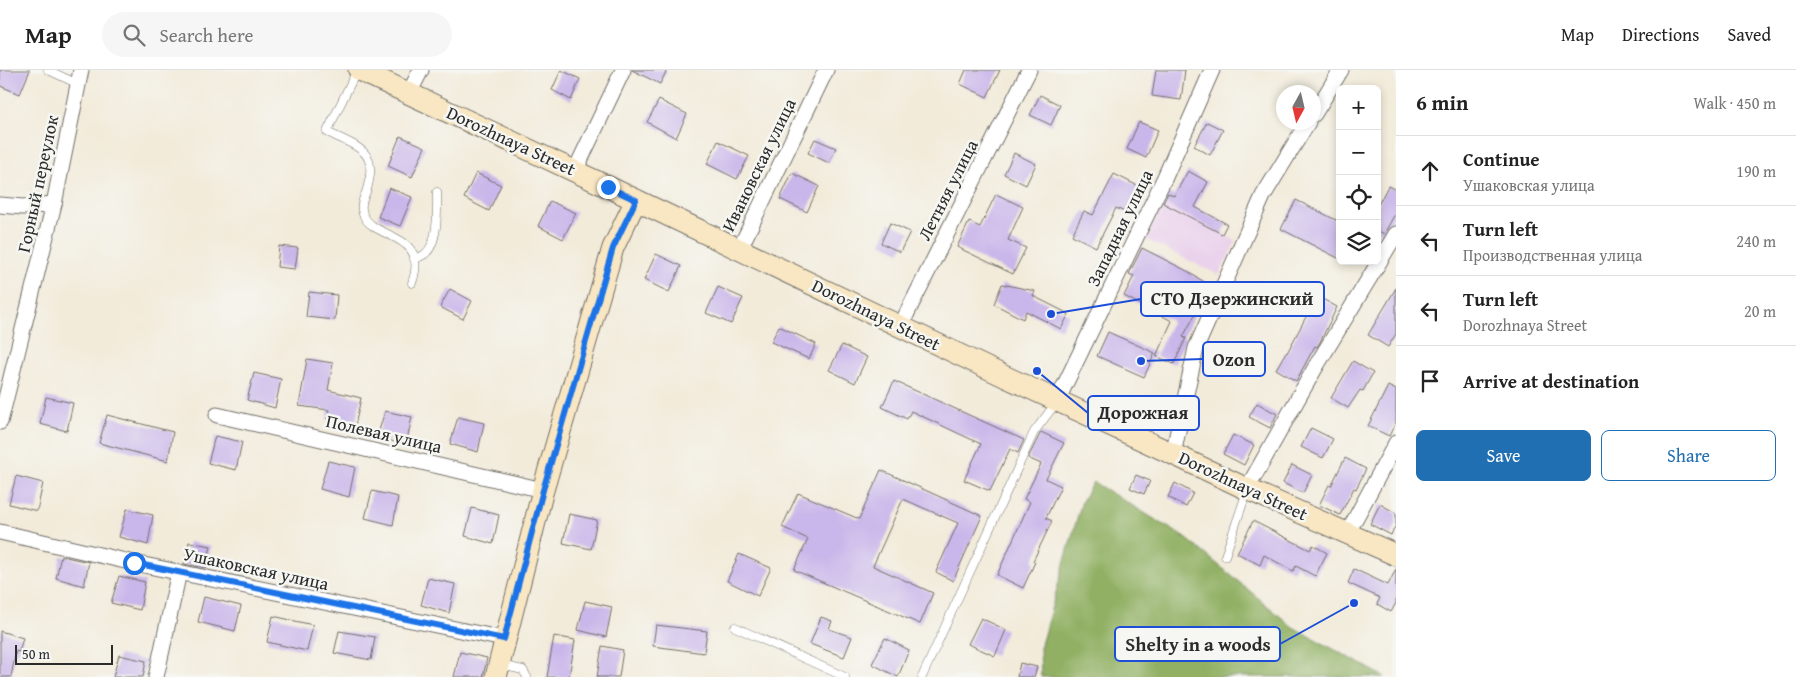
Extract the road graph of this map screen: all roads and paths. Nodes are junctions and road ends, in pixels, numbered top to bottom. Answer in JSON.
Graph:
{"nodes":[{"id":1,"x":48,"y":70,"type":"edge"},
{"id":2,"x":358,"y":70,"type":"edge"},
{"id":3,"x":420,"y":70,"type":"edge"},
{"id":4,"x":624,"y":70,"type":"edge"},
{"id":5,"x":826,"y":70,"type":"edge"},
{"id":6,"x":1029,"y":70,"type":"edge"},
{"id":7,"x":1212,"y":70,"type":"edge"},
{"id":8,"x":1341,"y":70,"type":"edge"},
{"id":9,"x":80,"y":77,"type":"edge"},
{"id":10,"x":409,"y":93,"type":"junction"},
{"id":11,"x":1321,"y":103,"type":"edge"},
{"id":12,"x":1303,"y":130,"type":"edge"},
{"id":13,"x":584,"y":175,"type":"junction"},
{"id":14,"x":437,"y":192,"type":"dead end"},
{"id":15,"x":636,"y":200,"type":"junction"},
{"id":16,"x":54,"y":204,"type":"junction"},
{"id":17,"x":0,"y":205,"type":"edge"},
{"id":18,"x":667,"y":215,"type":"junction"},
{"id":19,"x":1396,"y":234,"type":"edge"},
{"id":20,"x":613,"y":248,"type":"junction"},
{"id":21,"x":739,"y":250,"type":"junction"},
{"id":22,"x":414,"y":259,"type":"junction"},
{"id":23,"x":412,"y":283,"type":"dead end"},
{"id":24,"x":900,"y":327,"type":"junction"},
{"id":25,"x":1057,"y":401,"type":"junction"},
{"id":26,"x":217,"y":415,"type":"dead end"},
{"id":27,"x":0,"y":422,"type":"edge"},
{"id":28,"x":1396,"y":443,"type":"edge"},
{"id":29,"x":1173,"y":454,"type":"junction"},
{"id":30,"x":543,"y":490,"type":"junction"},
{"id":31,"x":1247,"y":490,"type":"junction"},
{"id":32,"x":0,"y":532,"type":"edge"},
{"id":33,"x":1346,"y":534,"type":"junction"},
{"id":34,"x":1225,"y":556,"type":"dead end"},
{"id":35,"x":1396,"y":556,"type":"edge"},
{"id":36,"x":179,"y":572,"type":"junction"},
{"id":37,"x":735,"y":627,"type":"dead end"},
{"id":38,"x":504,"y":639,"type":"junction"},
{"id":39,"x":497,"y":671,"type":"edge"},
{"id":40,"x":156,"y":677,"type":"edge"},
{"id":41,"x":527,"y":677,"type":"edge"},
{"id":42,"x":845,"y":677,"type":"edge"},
{"id":43,"x":922,"y":677,"type":"edge"}],
"edges":[{"from":1,"to":9,"type":"lane"},
{"from":2,"to":10,"type":"main road","name":"Dorozhnaya Street"},
{"from":2,"to":22,"type":"lane"},
{"from":3,"to":10,"type":"street"},
{"from":4,"to":13,"type":"street"},
{"from":5,"to":21,"type":"street","name":"Ивановская улица"},
{"from":6,"to":24,"type":"street","name":"Летняя улица"},
{"from":7,"to":25,"type":"street","name":"Западная улица"},
{"from":8,"to":11,"type":"street"},
{"from":9,"to":16,"type":"street","name":"Горный переулок"},
{"from":10,"to":13,"type":"main road","name":"Dorozhnaya Street"},
{"from":12,"to":29,"type":"street"},
{"from":13,"to":15,"type":"main road","name":"Dorozhnaya Street"},
{"from":13,"to":20,"type":"main road"},
{"from":14,"to":22,"type":"lane"},
{"from":15,"to":18,"type":"main road","name":"Dorozhnaya Street"},
{"from":15,"to":20,"type":"main road"},
{"from":16,"to":17,"type":"street"},
{"from":16,"to":27,"type":"street","name":"Горный переулок"},
{"from":18,"to":20,"type":"main road"},
{"from":18,"to":21,"type":"main road","name":"Dorozhnaya Street"},
{"from":19,"to":31,"type":"street"},
{"from":20,"to":30,"type":"main road"},
{"from":21,"to":24,"type":"main road","name":"Dorozhnaya Street"},
{"from":22,"to":23,"type":"lane"},
{"from":24,"to":25,"type":"main road","name":"Dorozhnaya Street"},
{"from":25,"to":29,"type":"main road","name":"Dorozhnaya Street"},
{"from":25,"to":43,"type":"lane"},
{"from":26,"to":30,"type":"street","name":"Полевая улица"},
{"from":28,"to":33,"type":"street"},
{"from":29,"to":31,"type":"main road","name":"Dorozhnaya Street"},
{"from":30,"to":38,"type":"main road"},
{"from":31,"to":33,"type":"main road","name":"Dorozhnaya Street"},
{"from":31,"to":34,"type":"lane"},
{"from":32,"to":36,"type":"street","name":"Ушаковская улица"},
{"from":33,"to":35,"type":"main road","name":"Dorozhnaya Street"},
{"from":36,"to":38,"type":"street","name":"Ушаковская улица"},
{"from":36,"to":40,"type":"street"},
{"from":37,"to":42,"type":"lane"},
{"from":38,"to":39,"type":"main road"},
{"from":39,"to":41,"type":"lane"}]}
